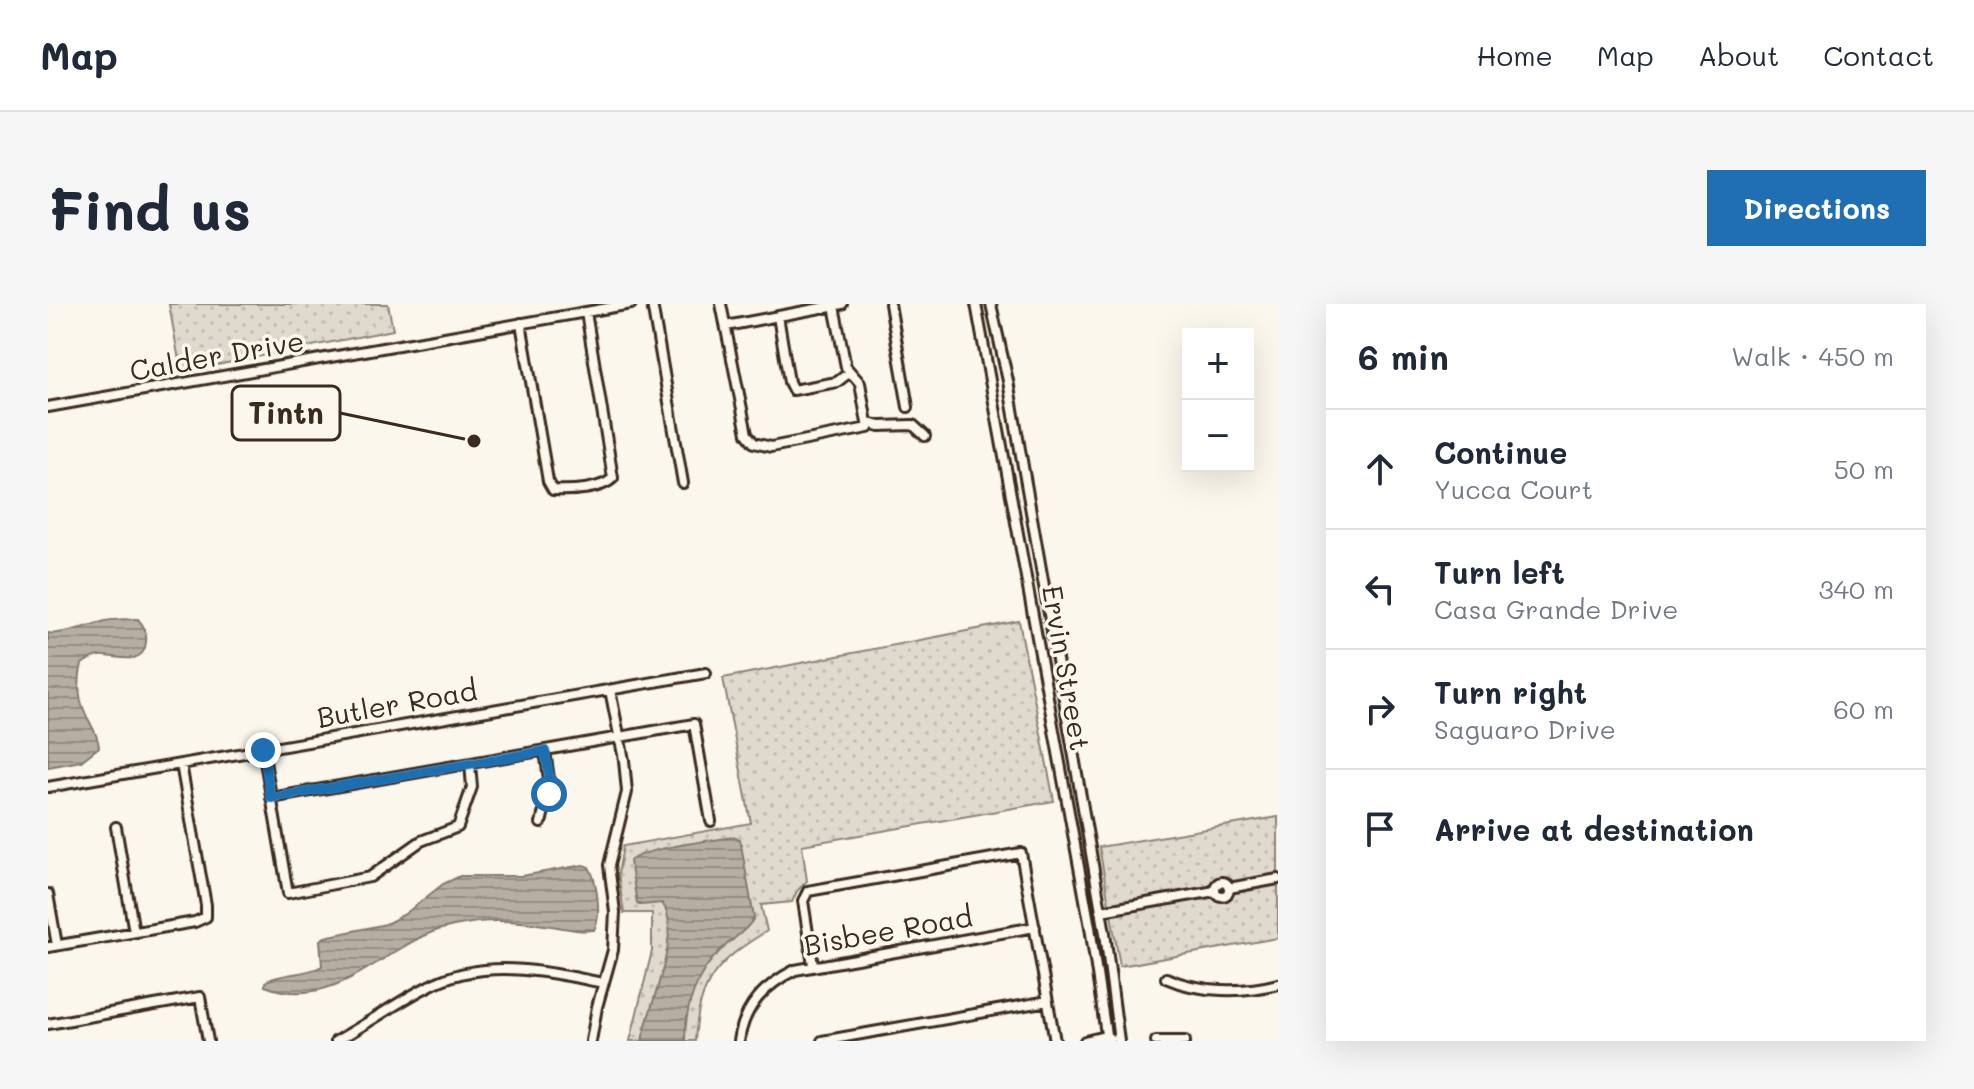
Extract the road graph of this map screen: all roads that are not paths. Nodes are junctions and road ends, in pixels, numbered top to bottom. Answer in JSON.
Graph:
{"nodes":[{"id":1,"x":631,"y":304,"type":"edge"},
{"id":2,"x":652,"y":304,"type":"edge"},
{"id":3,"x":721,"y":304,"type":"edge"},
{"id":4,"x":842,"y":304,"type":"edge"},
{"id":5,"x":890,"y":304,"type":"edge"},
{"id":6,"x":976,"y":304,"type":"edge"},
{"id":7,"x":991,"y":304,"type":"edge"},
{"id":8,"x":826,"y":308,"type":"junction"},
{"id":9,"x":586,"y":312,"type":"junction"},
{"id":10,"x":778,"y":316,"type":"junction"},
{"id":11,"x":521,"y":323,"type":"junction"},
{"id":12,"x":726,"y":326,"type":"junction"},
{"id":13,"x":850,"y":372,"type":"junction"},
{"id":14,"x":48,"y":407,"type":"edge"},
{"id":15,"x":908,"y":407,"type":"dead end"},
{"id":16,"x":867,"y":423,"type":"junction"},
{"id":17,"x":925,"y":436,"type":"dead end"},
{"id":18,"x":683,"y":483,"type":"dead end"},
{"id":19,"x":706,"y":673,"type":"dead end"},
{"id":20,"x":610,"y":690,"type":"junction"},
{"id":21,"x":619,"y":737,"type":"junction"},
{"id":22,"x":263,"y":750,"type":"junction"},
{"id":23,"x":545,"y":751,"type":"junction"},
{"id":24,"x":181,"y":764,"type":"junction"},
{"id":25,"x":470,"y":764,"type":"junction"},
{"id":26,"x":48,"y":787,"type":"edge"},
{"id":27,"x":271,"y":798,"type":"junction"},
{"id":28,"x":711,"y":821,"type":"dead end"},
{"id":29,"x":541,"y":823,"type":"dead end"},
{"id":30,"x":116,"y":827,"type":"dead end"},
{"id":31,"x":1278,"y":879,"type":"edge"},
{"id":32,"x":48,"y":894,"type":"edge"},
{"id":33,"x":1101,"y":911,"type":"junction"},
{"id":34,"x":1035,"y":927,"type":"junction"},
{"id":35,"x":134,"y":932,"type":"junction"},
{"id":36,"x":53,"y":946,"type":"edge"},
{"id":37,"x":813,"y":965,"type":"junction"},
{"id":38,"x":1166,"y":978,"type":"dead end"},
{"id":39,"x":603,"y":983,"type":"junction"},
{"id":40,"x":1278,"y":984,"type":"edge"},
{"id":41,"x":1048,"y":1001,"type":"junction"},
{"id":42,"x":48,"y":1024,"type":"edge"},
{"id":43,"x":1112,"y":1040,"type":"edge"},
{"id":44,"x":208,"y":1041,"type":"edge"},
{"id":45,"x":336,"y":1041,"type":"edge"},
{"id":46,"x":591,"y":1041,"type":"edge"},
{"id":47,"x":739,"y":1041,"type":"edge"},
{"id":48,"x":822,"y":1041,"type":"edge"},
{"id":49,"x":1055,"y":1041,"type":"edge"},
{"id":50,"x":1085,"y":1041,"type":"edge"},
{"id":51,"x":1156,"y":1041,"type":"edge"},
{"id":52,"x":1185,"y":1041,"type":"edge"}],
"edges":[{"from":1,"to":9,"type":"street","name":"Calder Drive"},
{"from":2,"to":18,"type":"street"},
{"from":3,"to":12,"type":"street"},
{"from":4,"to":8,"type":"street"},
{"from":5,"to":15,"type":"street"},
{"from":6,"to":43,"type":"street","name":"Ervin Street"},
{"from":7,"to":33,"type":"street","name":"Ervin Street"},
{"from":8,"to":10,"type":"street"},
{"from":8,"to":13,"type":"street"},
{"from":9,"to":11,"type":"street","name":"Calder Drive"},
{"from":9,"to":11,"type":"street"},
{"from":10,"to":12,"type":"street"},
{"from":10,"to":13,"type":"street"},
{"from":11,"to":14,"type":"street","name":"Calder Drive"},
{"from":12,"to":16,"type":"street"},
{"from":13,"to":16,"type":"street"},
{"from":16,"to":17,"type":"street"},
{"from":19,"to":20,"type":"street","name":"Butler Road"},
{"from":20,"to":21,"type":"street"},
{"from":20,"to":22,"type":"street","name":"Butler Road"},
{"from":21,"to":23,"type":"street"},
{"from":21,"to":28,"type":"street"},
{"from":21,"to":39,"type":"street"},
{"from":22,"to":24,"type":"street","name":"Butler Road"},
{"from":22,"to":27,"type":"street"},
{"from":23,"to":25,"type":"street"},
{"from":23,"to":29,"type":"street"},
{"from":24,"to":26,"type":"street","name":"Butler Road"},
{"from":24,"to":35,"type":"street"},
{"from":25,"to":27,"type":"street"},
{"from":25,"to":27,"type":"street"},
{"from":30,"to":35,"type":"street"},
{"from":31,"to":33,"type":"street"},
{"from":32,"to":36,"type":"street"},
{"from":33,"to":43,"type":"street","name":"Ervin Street"},
{"from":34,"to":37,"type":"street","name":"Bisbee Road"},
{"from":34,"to":37,"type":"street"},
{"from":34,"to":41,"type":"street"},
{"from":35,"to":36,"type":"street"},
{"from":37,"to":47,"type":"street","name":"Bisbee Road"},
{"from":38,"to":40,"type":"street"},
{"from":39,"to":45,"type":"street"},
{"from":39,"to":46,"type":"street"},
{"from":41,"to":48,"type":"street"},
{"from":41,"to":49,"type":"street"},
{"from":42,"to":44,"type":"street"},
{"from":43,"to":50,"type":"street"},
{"from":51,"to":52,"type":"street"}]}
